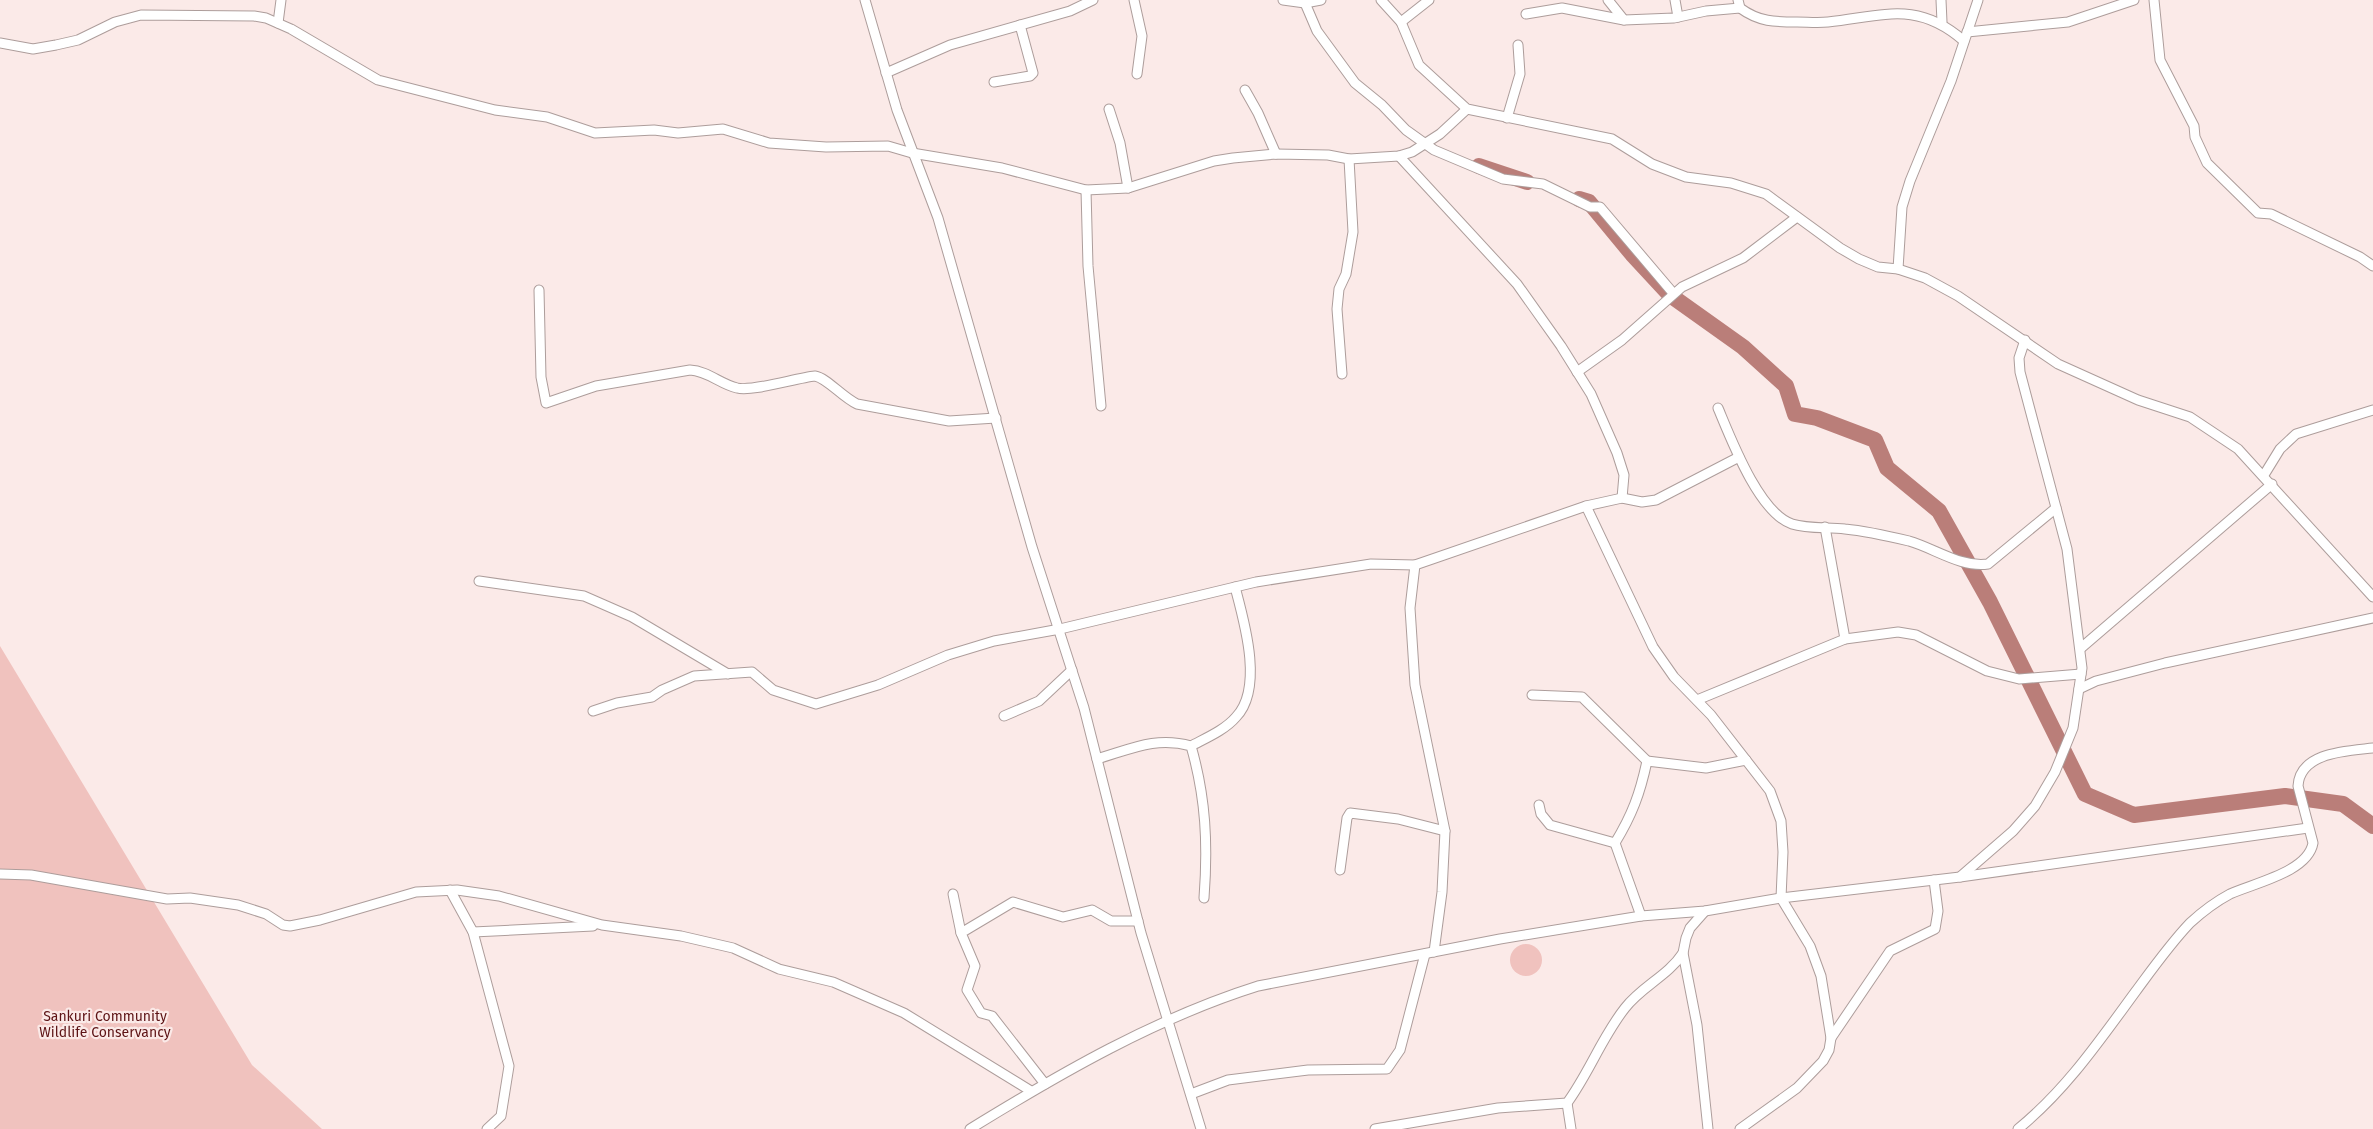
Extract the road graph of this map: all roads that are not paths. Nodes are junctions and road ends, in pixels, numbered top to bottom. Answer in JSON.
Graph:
{"nodes":[{"id":1,"x":281,"y":0,"type":"edge"},
{"id":2,"x":865,"y":0,"type":"edge"},
{"id":3,"x":1093,"y":0,"type":"edge"},
{"id":4,"x":1134,"y":0,"type":"edge"},
{"id":5,"x":1283,"y":0,"type":"edge"},
{"id":6,"x":1321,"y":0,"type":"edge"},
{"id":7,"x":1380,"y":0,"type":"edge"},
{"id":8,"x":1429,"y":0,"type":"edge"},
{"id":9,"x":1608,"y":0,"type":"edge"},
{"id":10,"x":1675,"y":0,"type":"edge"},
{"id":11,"x":1941,"y":0,"type":"edge"},
{"id":12,"x":1978,"y":0,"type":"edge"},
{"id":13,"x":2134,"y":0,"type":"edge"},
{"id":14,"x":2154,"y":0,"type":"edge"},
{"id":15,"x":1304,"y":2,"type":"edge"},
{"id":16,"x":1739,"y":4,"type":"edge"},
{"id":17,"x":1526,"y":14,"type":"dead end"},
{"id":18,"x":1678,"y":17,"type":"junction"},
{"id":19,"x":1624,"y":20,"type":"junction"},
{"id":20,"x":278,"y":22,"type":"junction"},
{"id":21,"x":1401,"y":22,"type":"junction"},
{"id":22,"x":1942,"y":22,"type":"junction"},
{"id":23,"x":1020,"y":25,"type":"junction"},
{"id":24,"x":1966,"y":37,"type":"junction"},
{"id":25,"x":0,"y":43,"type":"edge"},
{"id":26,"x":1518,"y":45,"type":"dead end"},
{"id":27,"x":886,"y":74,"type":"junction"},
{"id":28,"x":1137,"y":74,"type":"dead end"},
{"id":29,"x":994,"y":82,"type":"dead end"},
{"id":30,"x":1245,"y":90,"type":"dead end"},
{"id":31,"x":1109,"y":109,"type":"dead end"},
{"id":32,"x":1467,"y":109,"type":"junction"},
{"id":33,"x":1507,"y":118,"type":"junction"},
{"id":34,"x":1424,"y":143,"type":"junction"},
{"id":35,"x":912,"y":153,"type":"junction"},
{"id":36,"x":1276,"y":154,"type":"junction"},
{"id":37,"x":1399,"y":156,"type":"junction"},
{"id":38,"x":1349,"y":158,"type":"junction"},
{"id":39,"x":1128,"y":188,"type":"junction"},
{"id":40,"x":1086,"y":190,"type":"junction"},
{"id":41,"x":1798,"y":217,"type":"junction"},
{"id":42,"x":2373,"y":266,"type":"edge"},
{"id":43,"x":1898,"y":269,"type":"junction"},
{"id":44,"x":539,"y":290,"type":"dead end"},
{"id":45,"x":1673,"y":293,"type":"junction"},
{"id":46,"x":2025,"y":340,"type":"junction"},
{"id":47,"x":1577,"y":372,"type":"junction"},
{"id":48,"x":1342,"y":374,"type":"dead end"},
{"id":49,"x":1101,"y":406,"type":"dead end"},
{"id":50,"x":1718,"y":408,"type":"dead end"},
{"id":51,"x":2373,"y":410,"type":"edge"},
{"id":52,"x":996,"y":418,"type":"junction"},
{"id":53,"x":1739,"y":457,"type":"junction"},
{"id":54,"x":2264,"y":475,"type":"junction"},
{"id":55,"x":2272,"y":484,"type":"junction"},
{"id":56,"x":1622,"y":498,"type":"junction"},
{"id":57,"x":1586,"y":506,"type":"junction"},
{"id":58,"x":2056,"y":508,"type":"junction"},
{"id":59,"x":1825,"y":527,"type":"junction"},
{"id":60,"x":1415,"y":565,"type":"junction"},
{"id":61,"x":479,"y":581,"type":"dead end"},
{"id":62,"x":1235,"y":588,"type":"junction"},
{"id":63,"x":2373,"y":597,"type":"edge"},
{"id":64,"x":2373,"y":618,"type":"edge"},
{"id":65,"x":1060,"y":629,"type":"junction"},
{"id":66,"x":1845,"y":639,"type":"junction"},
{"id":67,"x":2081,"y":648,"type":"junction"},
{"id":68,"x":1072,"y":670,"type":"junction"},
{"id":69,"x":728,"y":674,"type":"junction"},
{"id":70,"x":2081,"y":674,"type":"junction"},
{"id":71,"x":2079,"y":689,"type":"junction"},
{"id":72,"x":1532,"y":695,"type":"dead end"},
{"id":73,"x":1696,"y":700,"type":"junction"},
{"id":74,"x":593,"y":711,"type":"dead end"},
{"id":75,"x":1004,"y":716,"type":"dead end"},
{"id":76,"x":1191,"y":746,"type":"junction"},
{"id":77,"x":2373,"y":748,"type":"edge"},
{"id":78,"x":1097,"y":759,"type":"junction"},
{"id":79,"x":1746,"y":760,"type":"junction"},
{"id":80,"x":1647,"y":761,"type":"junction"},
{"id":81,"x":1539,"y":805,"type":"dead end"},
{"id":82,"x":2308,"y":828,"type":"junction"},
{"id":83,"x":1445,"y":831,"type":"junction"},
{"id":84,"x":1615,"y":843,"type":"junction"},
{"id":85,"x":1340,"y":870,"type":"dead end"},
{"id":86,"x":0,"y":874,"type":"edge"},
{"id":87,"x":1960,"y":877,"type":"junction"},
{"id":88,"x":1934,"y":880,"type":"junction"},
{"id":89,"x":450,"y":890,"type":"junction"},
{"id":90,"x":953,"y":894,"type":"dead end"},
{"id":91,"x":1204,"y":898,"type":"dead end"},
{"id":92,"x":1781,"y":898,"type":"junction"},
{"id":93,"x":1705,"y":911,"type":"junction"},
{"id":94,"x":1641,"y":916,"type":"junction"},
{"id":95,"x":1138,"y":921,"type":"junction"},
{"id":96,"x":602,"y":925,"type":"junction"},
{"id":97,"x":473,"y":932,"type":"junction"},
{"id":98,"x":961,"y":933,"type":"junction"},
{"id":99,"x":1430,"y":953,"type":"junction"},
{"id":100,"x":1683,"y":954,"type":"junction"},
{"id":101,"x":1168,"y":1021,"type":"junction"},
{"id":102,"x":1831,"y":1038,"type":"junction"},
{"id":103,"x":1045,"y":1084,"type":"junction"},
{"id":104,"x":1031,"y":1091,"type":"junction"},
{"id":105,"x":1190,"y":1094,"type":"junction"},
{"id":106,"x":1567,"y":1103,"type":"junction"},
{"id":107,"x":487,"y":1129,"type":"edge"},
{"id":108,"x":970,"y":1129,"type":"edge"},
{"id":109,"x":1201,"y":1129,"type":"edge"},
{"id":110,"x":1376,"y":1129,"type":"edge"},
{"id":111,"x":1571,"y":1129,"type":"edge"},
{"id":112,"x":1708,"y":1129,"type":"edge"},
{"id":113,"x":1740,"y":1129,"type":"edge"},
{"id":114,"x":2018,"y":1129,"type":"edge"}],
"edges":[{"from":1,"to":20,"type":"street"},
{"from":2,"to":27,"type":"street"},
{"from":3,"to":23,"type":"street"},
{"from":4,"to":28,"type":"street"},
{"from":5,"to":15,"type":"street"},
{"from":6,"to":15,"type":"street"},
{"from":7,"to":21,"type":"street"},
{"from":8,"to":21,"type":"street"},
{"from":9,"to":19,"type":"street"},
{"from":10,"to":18,"type":"street"},
{"from":11,"to":22,"type":"street"},
{"from":12,"to":24,"type":"street"},
{"from":13,"to":24,"type":"street"},
{"from":14,"to":42,"type":"street"},
{"from":15,"to":34,"type":"street"},
{"from":16,"to":18,"type":"street"},
{"from":16,"to":22,"type":"street"},
{"from":17,"to":19,"type":"street"},
{"from":18,"to":19,"type":"street"},
{"from":20,"to":25,"type":"street"},
{"from":20,"to":35,"type":"street"},
{"from":21,"to":32,"type":"street"},
{"from":22,"to":24,"type":"street"},
{"from":23,"to":27,"type":"street"},
{"from":23,"to":29,"type":"street"},
{"from":24,"to":43,"type":"street"},
{"from":26,"to":33,"type":"street"},
{"from":27,"to":35,"type":"street"},
{"from":30,"to":36,"type":"street"},
{"from":31,"to":39,"type":"street"},
{"from":32,"to":33,"type":"street"},
{"from":32,"to":34,"type":"street"},
{"from":33,"to":41,"type":"street"},
{"from":34,"to":37,"type":"street"},
{"from":34,"to":45,"type":"street"},
{"from":35,"to":40,"type":"street"},
{"from":35,"to":52,"type":"street"},
{"from":36,"to":38,"type":"street"},
{"from":36,"to":39,"type":"street"},
{"from":37,"to":38,"type":"street"},
{"from":37,"to":47,"type":"street"},
{"from":38,"to":48,"type":"street"},
{"from":39,"to":40,"type":"street"},
{"from":40,"to":49,"type":"street"},
{"from":41,"to":43,"type":"street"},
{"from":41,"to":45,"type":"street"},
{"from":43,"to":46,"type":"street"},
{"from":44,"to":52,"type":"street"},
{"from":45,"to":47,"type":"street"},
{"from":46,"to":54,"type":"street"},
{"from":46,"to":58,"type":"street"},
{"from":47,"to":56,"type":"street"},
{"from":50,"to":53,"type":"street"},
{"from":51,"to":54,"type":"street"},
{"from":52,"to":65,"type":"street"},
{"from":53,"to":56,"type":"street"},
{"from":53,"to":59,"type":"street"},
{"from":54,"to":55,"type":"street"},
{"from":55,"to":63,"type":"street"},
{"from":55,"to":67,"type":"street"},
{"from":56,"to":57,"type":"street"},
{"from":57,"to":60,"type":"street"},
{"from":57,"to":73,"type":"street"},
{"from":58,"to":59,"type":"street"},
{"from":58,"to":67,"type":"street"},
{"from":59,"to":66,"type":"street"},
{"from":60,"to":62,"type":"street"},
{"from":60,"to":83,"type":"street"},
{"from":61,"to":69,"type":"street"},
{"from":62,"to":65,"type":"street"},
{"from":62,"to":76,"type":"street"},
{"from":64,"to":71,"type":"street"},
{"from":65,"to":68,"type":"street"},
{"from":65,"to":69,"type":"street"},
{"from":66,"to":70,"type":"street"},
{"from":66,"to":73,"type":"street"},
{"from":67,"to":70,"type":"street"},
{"from":68,"to":75,"type":"street"},
{"from":68,"to":78,"type":"street"},
{"from":69,"to":74,"type":"street"},
{"from":70,"to":71,"type":"street"},
{"from":71,"to":87,"type":"street"},
{"from":72,"to":80,"type":"street"},
{"from":73,"to":79,"type":"street"},
{"from":76,"to":78,"type":"street"},
{"from":76,"to":91,"type":"street"},
{"from":77,"to":82,"type":"street"},
{"from":78,"to":95,"type":"street"},
{"from":79,"to":80,"type":"street"},
{"from":79,"to":92,"type":"street"},
{"from":80,"to":84,"type":"street"},
{"from":81,"to":84,"type":"street"},
{"from":82,"to":87,"type":"street"},
{"from":82,"to":114,"type":"street"},
{"from":83,"to":85,"type":"street"},
{"from":83,"to":99,"type":"street"},
{"from":84,"to":94,"type":"street"},
{"from":86,"to":89,"type":"street"},
{"from":87,"to":88,"type":"street"},
{"from":88,"to":92,"type":"street"},
{"from":88,"to":102,"type":"street"},
{"from":89,"to":96,"type":"street"},
{"from":89,"to":97,"type":"street"},
{"from":90,"to":98,"type":"street"},
{"from":92,"to":93,"type":"street"},
{"from":92,"to":102,"type":"street"},
{"from":93,"to":94,"type":"street"},
{"from":93,"to":100,"type":"street"},
{"from":94,"to":99,"type":"street"},
{"from":95,"to":98,"type":"street"},
{"from":95,"to":101,"type":"street"},
{"from":96,"to":97,"type":"street"},
{"from":96,"to":104,"type":"street"},
{"from":97,"to":107,"type":"street"},
{"from":98,"to":103,"type":"street"},
{"from":99,"to":101,"type":"street"},
{"from":99,"to":105,"type":"street"},
{"from":100,"to":106,"type":"street"},
{"from":100,"to":112,"type":"street"},
{"from":101,"to":103,"type":"street"},
{"from":101,"to":105,"type":"street"},
{"from":102,"to":113,"type":"street"},
{"from":103,"to":104,"type":"street"},
{"from":104,"to":108,"type":"street"},
{"from":105,"to":109,"type":"street"},
{"from":106,"to":110,"type":"street"},
{"from":106,"to":111,"type":"street"}]}
